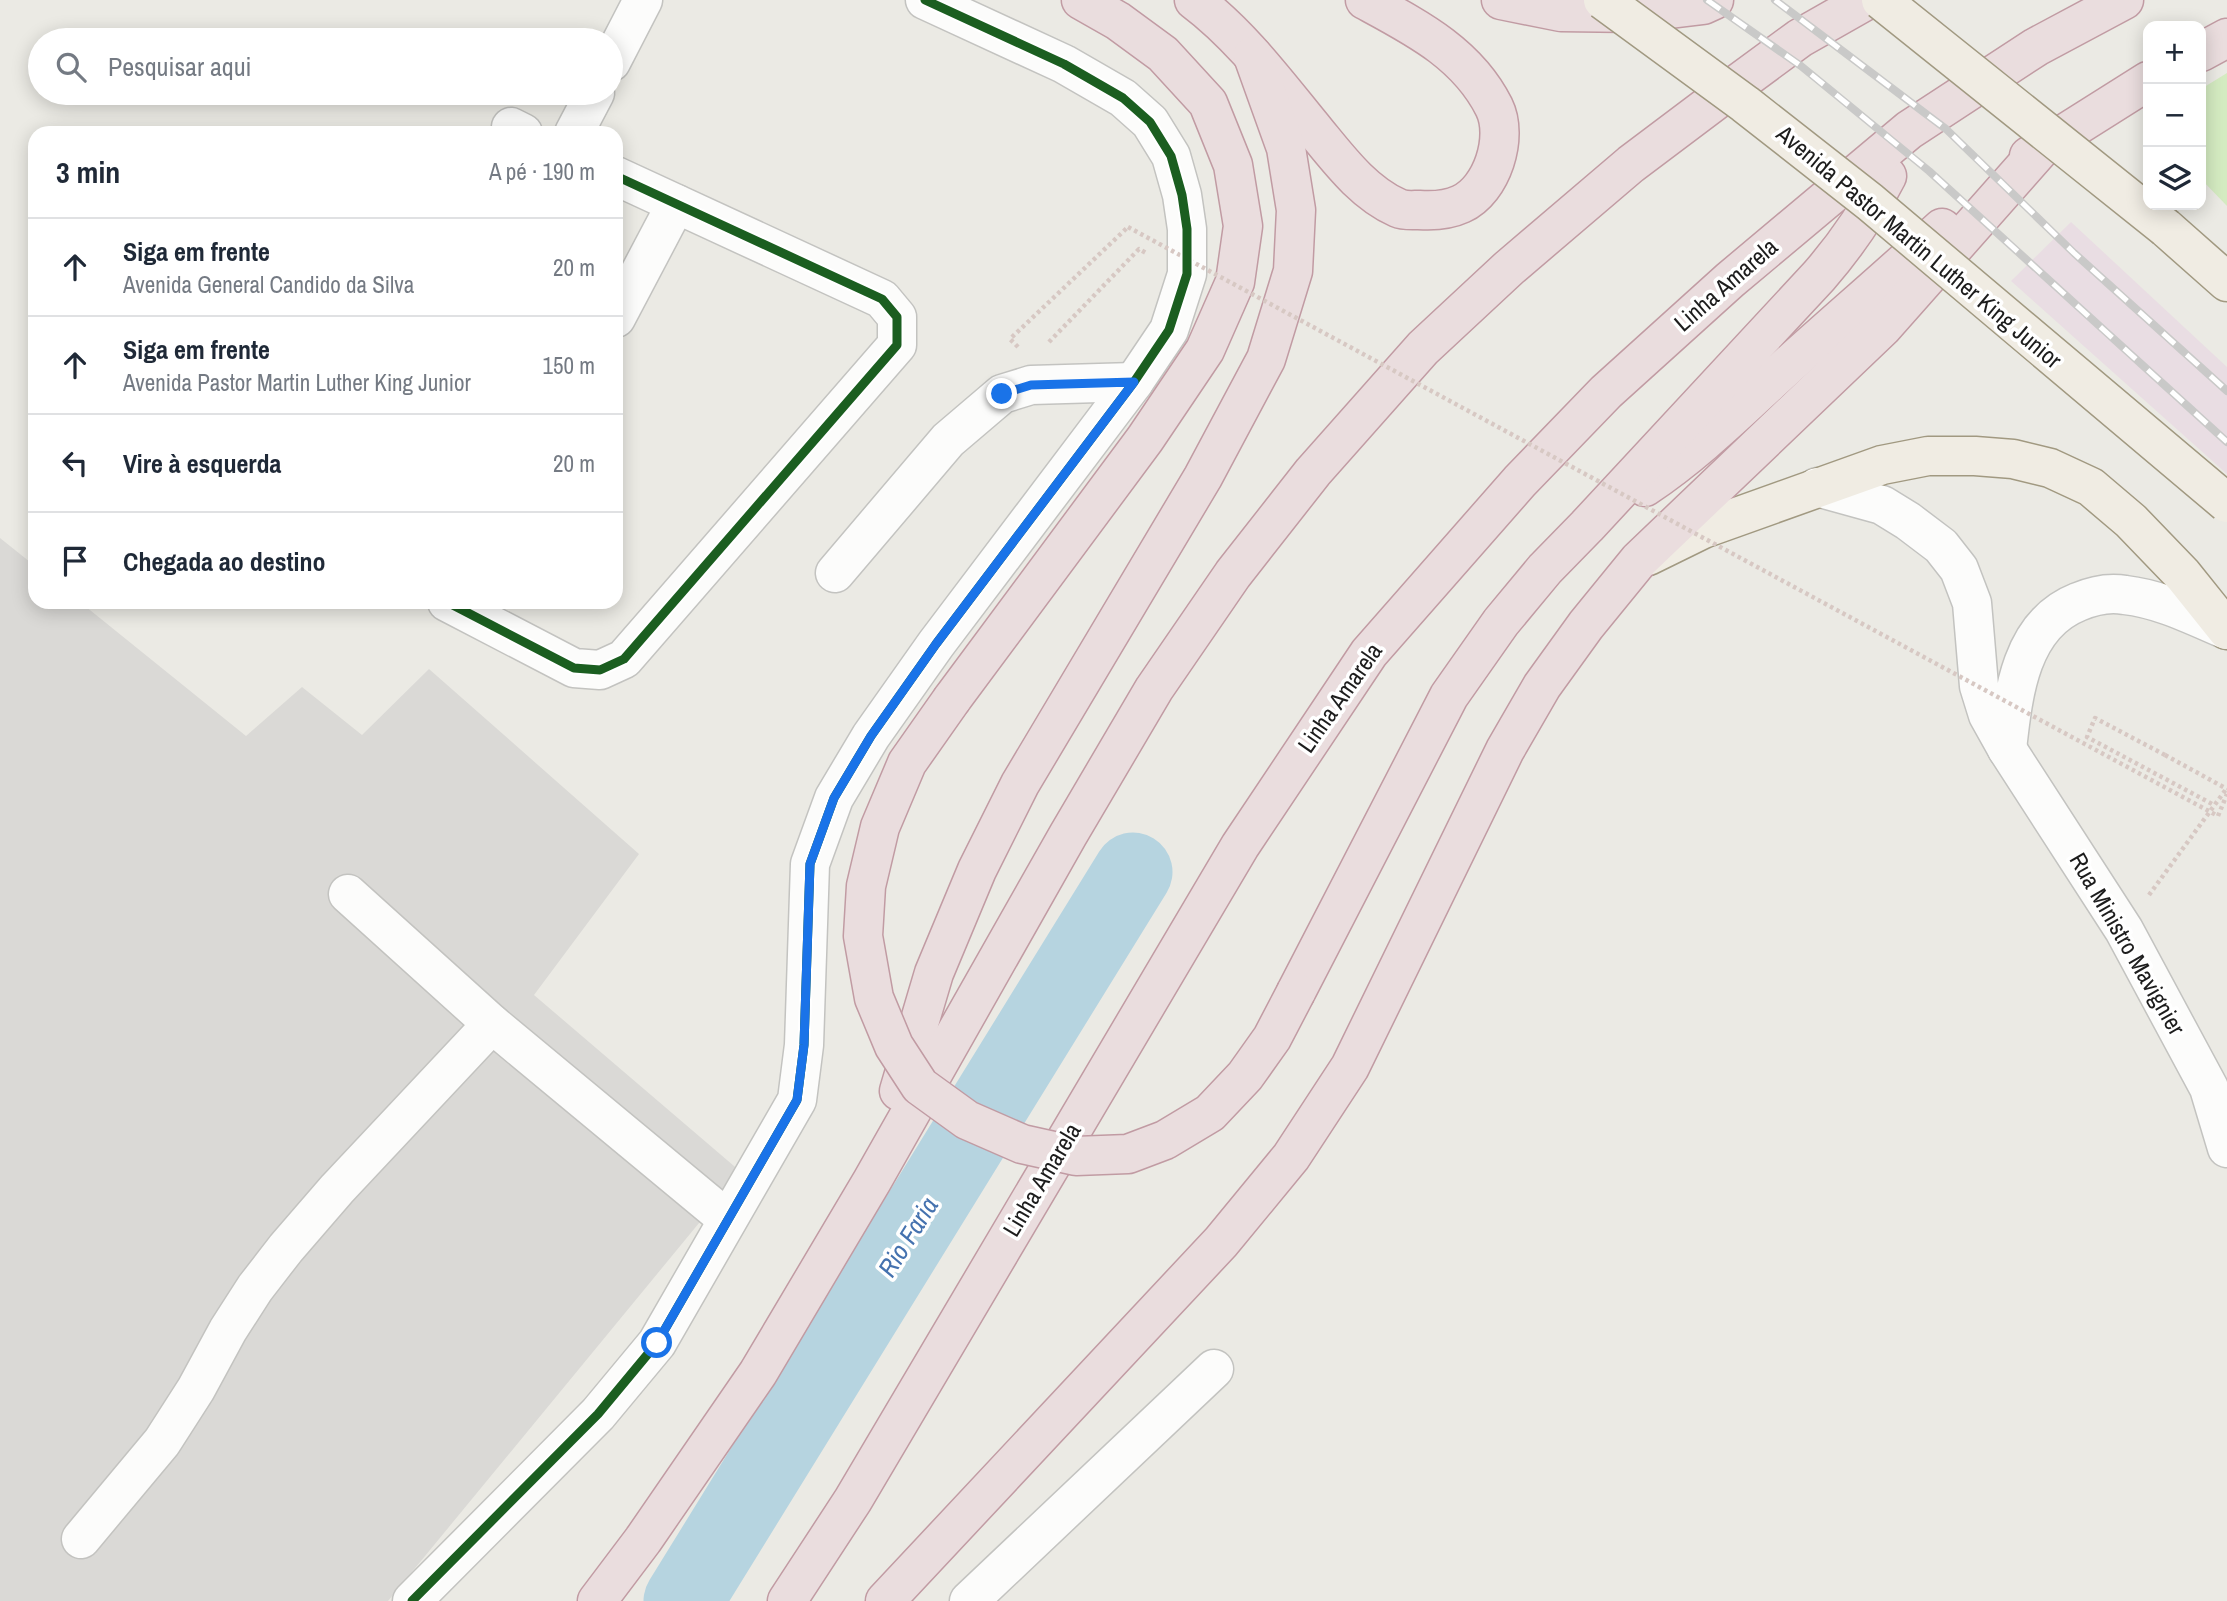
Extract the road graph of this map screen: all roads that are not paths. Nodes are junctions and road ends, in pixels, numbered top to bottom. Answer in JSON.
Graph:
{"nodes":[{"id":1,"x":643,"y":0,"type":"edge"},
{"id":2,"x":925,"y":0,"type":"edge"},
{"id":3,"x":1081,"y":0,"type":"edge"},
{"id":4,"x":1194,"y":0,"type":"edge"},
{"id":5,"x":1365,"y":0,"type":"edge"},
{"id":6,"x":1500,"y":0,"type":"edge"},
{"id":7,"x":1603,"y":0,"type":"edge"},
{"id":8,"x":1714,"y":0,"type":"edge"},
{"id":9,"x":1841,"y":0,"type":"edge"},
{"id":10,"x":1867,"y":0,"type":"edge"},
{"id":11,"x":1881,"y":0,"type":"edge"},
{"id":12,"x":2124,"y":0,"type":"edge"},
{"id":13,"x":1800,"y":38,"type":"junction"},
{"id":14,"x":2227,"y":38,"type":"edge"},
{"id":15,"x":623,"y":39,"type":"edge"},
{"id":16,"x":2206,"y":49,"type":"edge"},
{"id":17,"x":1253,"y":56,"type":"junction"},
{"id":18,"x":2143,"y":84,"type":"edge"},
{"id":19,"x":589,"y":105,"type":"edge"},
{"id":20,"x":578,"y":126,"type":"edge"},
{"id":21,"x":1909,"y":130,"type":"junction"},
{"id":22,"x":2044,"y":145,"type":"junction"},
{"id":23,"x":623,"y":179,"type":"edge"},
{"id":24,"x":676,"y":204,"type":"junction"},
{"id":25,"x":2227,"y":282,"type":"edge"},
{"id":26,"x":623,"y":305,"type":"edge"},
{"id":27,"x":1134,"y":382,"type":"junction"},
{"id":28,"x":1817,"y":487,"type":"junction"},
{"id":29,"x":2227,"y":503,"type":"edge"},
{"id":30,"x":1587,"y":526,"type":"junction"},
{"id":31,"x":1639,"y":560,"type":"junction"},
{"id":32,"x":835,"y":573,"type":"dead end"},
{"id":33,"x":465,"y":609,"type":"edge"},
{"id":34,"x":2227,"y":630,"type":"edge"},
{"id":35,"x":2007,"y":749,"type":"junction"},
{"id":36,"x":348,"y":894,"type":"dead end"},
{"id":37,"x":492,"y":1024,"type":"junction"},
{"id":38,"x":2218,"y":1088,"type":"edge"},
{"id":39,"x":2227,"y":1148,"type":"edge"},
{"id":40,"x":872,"y":1181,"type":"junction"},
{"id":41,"x":727,"y":1219,"type":"junction"},
{"id":42,"x":1214,"y":1369,"type":"dead end"},
{"id":43,"x":81,"y":1539,"type":"dead end"},
{"id":44,"x":412,"y":1601,"type":"edge"},
{"id":45,"x":597,"y":1601,"type":"edge"},
{"id":46,"x":787,"y":1601,"type":"edge"},
{"id":47,"x":885,"y":1601,"type":"edge"},
{"id":48,"x":969,"y":1601,"type":"edge"}],
"edges":[{"from":1,"to":15,"type":"street"},
{"from":2,"to":27,"type":"street"},
{"from":3,"to":30,"type":"highway","bridge":true},
{"from":4,"to":17,"type":"highway"},
{"from":5,"to":17,"type":"highway"},
{"from":6,"to":8,"type":"highway"},
{"from":7,"to":29,"type":"main road","name":"Avenida Pastor Martin Luther King Junior","bridge":true},
{"from":9,"to":13,"type":"highway"},
{"from":10,"to":13,"type":"highway"},
{"from":11,"to":25,"type":"main road","bridge":true},
{"from":12,"to":21,"type":"highway","name":"Linha Amarela"},
{"from":13,"to":40,"type":"highway"},
{"from":14,"to":16,"type":"highway"},
{"from":17,"to":40,"type":"highway"},
{"from":18,"to":22,"type":"highway"},
{"from":19,"to":20,"type":"street"},
{"from":21,"to":30,"type":"highway"},
{"from":21,"to":46,"type":"highway","name":"Linha Amarela"},
{"from":22,"to":30,"type":"highway"},
{"from":22,"to":31,"type":"highway"},
{"from":23,"to":24,"type":"street"},
{"from":24,"to":26,"type":"street"},
{"from":24,"to":33,"type":"street"},
{"from":27,"to":32,"type":"street"},
{"from":27,"to":41,"type":"street"},
{"from":28,"to":31,"type":"main road"},
{"from":28,"to":34,"type":"main road"},
{"from":28,"to":35,"type":"street","name":"Rua Ministro Mavignier"},
{"from":31,"to":47,"type":"highway"},
{"from":34,"to":35,"type":"street"},
{"from":35,"to":38,"type":"street","name":"Rua Ministro Mavignier"},
{"from":36,"to":37,"type":"street"},
{"from":37,"to":41,"type":"street"},
{"from":37,"to":43,"type":"street"},
{"from":38,"to":39,"type":"street","name":"Rua Ministro Mavignier"},
{"from":40,"to":45,"type":"highway"},
{"from":41,"to":44,"type":"street"},
{"from":42,"to":48,"type":"street"}]}
